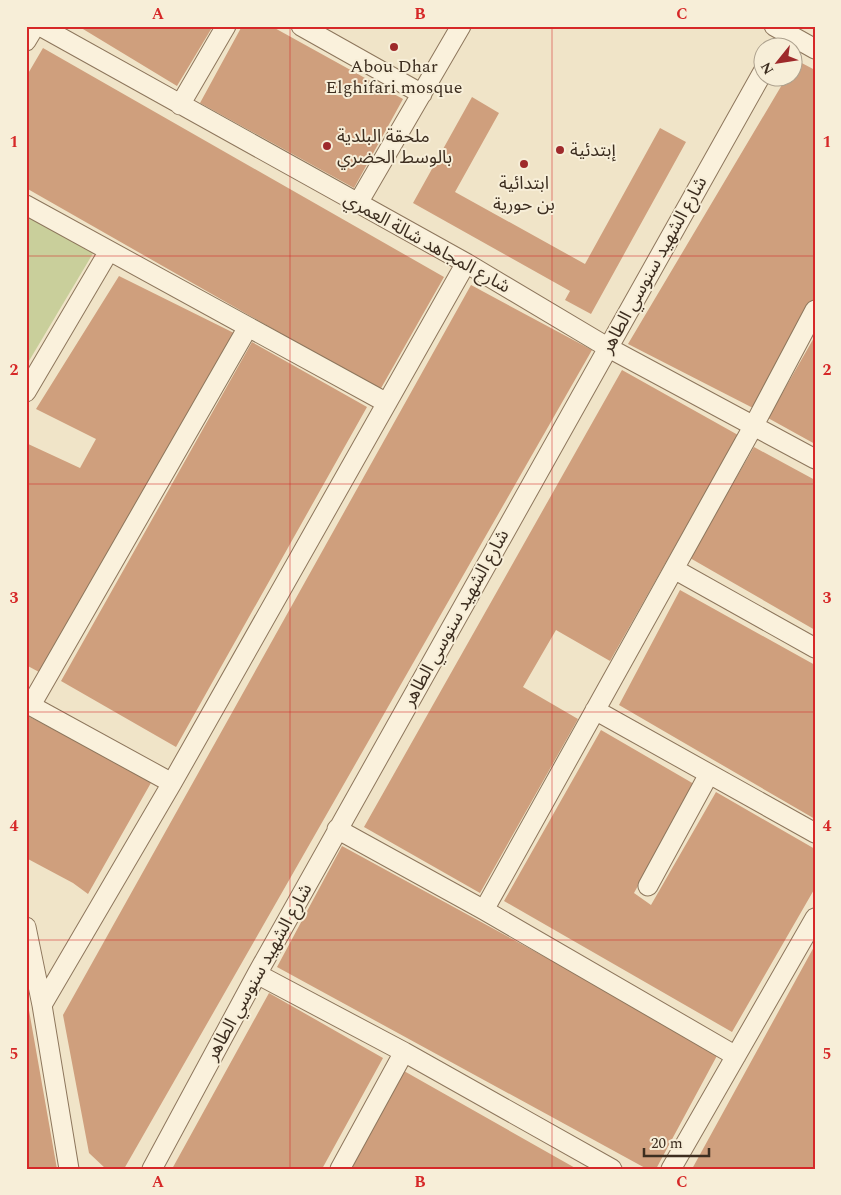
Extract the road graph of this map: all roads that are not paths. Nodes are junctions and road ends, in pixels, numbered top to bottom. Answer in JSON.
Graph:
{"nodes":[{"id":1,"x":35,"y":26,"type":"edge"},
{"id":2,"x":40,"y":26,"type":"edge"},
{"id":3,"x":226,"y":26,"type":"edge"},
{"id":4,"x":301,"y":26,"type":"edge"},
{"id":5,"x":461,"y":26,"type":"edge"},
{"id":6,"x":781,"y":33,"type":"edge"},
{"id":7,"x":26,"y":41,"type":"edge"},
{"id":8,"x":815,"y":49,"type":"edge"},
{"id":9,"x":754,"y":88,"type":"edge"},
{"id":10,"x":422,"y":94,"type":"junction"},
{"id":11,"x":180,"y":105,"type":"junction"},
{"id":12,"x":358,"y":203,"type":"junction"},
{"id":13,"x":26,"y":205,"type":"edge"},
{"id":14,"x":109,"y":251,"type":"junction"},
{"id":15,"x":466,"y":264,"type":"junction"},
{"id":16,"x":815,"y":310,"type":"edge"},
{"id":17,"x":248,"y":327,"type":"junction"},
{"id":18,"x":608,"y":347,"type":"junction"},
{"id":19,"x":26,"y":392,"type":"edge"},
{"id":20,"x":387,"y":403,"type":"junction"},
{"id":21,"x":754,"y":425,"type":"junction"},
{"id":22,"x":815,"y":459,"type":"edge"},
{"id":23,"x":674,"y":569,"type":"junction"},
{"id":24,"x":815,"y":648,"type":"edge"},
{"id":25,"x":29,"y":704,"type":"edge"},
{"id":26,"x":595,"y":710,"type":"junction"},
{"id":27,"x":709,"y":774,"type":"junction"},
{"id":28,"x":172,"y":783,"type":"junction"},
{"id":29,"x":337,"y":830,"type":"junction"},
{"id":30,"x":815,"y":833,"type":"edge"},
{"id":31,"x":648,"y":886,"type":"dead end"},
{"id":32,"x":484,"y":910,"type":"junction"},
{"id":33,"x":815,"y":918,"type":"edge"},
{"id":34,"x":26,"y":927,"type":"edge"},
{"id":35,"x":257,"y":974,"type":"junction"},
{"id":36,"x":42,"y":1006,"type":"junction"},
{"id":37,"x":404,"y":1052,"type":"junction"},
{"id":38,"x":736,"y":1056,"type":"junction"},
{"id":39,"x":69,"y":1169,"type":"edge"},
{"id":40,"x":152,"y":1169,"type":"edge"},
{"id":41,"x":340,"y":1169,"type":"edge"},
{"id":42,"x":612,"y":1169,"type":"edge"},
{"id":43,"x":671,"y":1169,"type":"edge"}],
"edges":[{"from":1,"to":7,"type":"street"},
{"from":2,"to":11,"type":"street","name":"شارع المجاهد شالة العمري"},
{"from":3,"to":11,"type":"street"},
{"from":4,"to":10,"type":"street"},
{"from":5,"to":10,"type":"street"},
{"from":6,"to":8,"type":"street"},
{"from":9,"to":18,"type":"street","name":"شارع الشهيد سنوسي الطاهر"},
{"from":10,"to":12,"type":"street"},
{"from":11,"to":12,"type":"street","name":"شارع المجاهد شالة العمري"},
{"from":12,"to":15,"type":"street","name":"شارع المجاهد شالة العمري"},
{"from":13,"to":14,"type":"street"},
{"from":14,"to":17,"type":"street"},
{"from":14,"to":19,"type":"street"},
{"from":15,"to":18,"type":"street","name":"شارع المجاهد شالة العمري"},
{"from":15,"to":20,"type":"street"},
{"from":16,"to":21,"type":"street"},
{"from":17,"to":20,"type":"street"},
{"from":17,"to":25,"type":"street"},
{"from":18,"to":21,"type":"street","name":"شارع المجاهد شالة العمري"},
{"from":18,"to":29,"type":"street","name":"شارع الشهيد سنوسي الطاهر"},
{"from":20,"to":28,"type":"street"},
{"from":21,"to":22,"type":"street","name":"شارع المجاهد شالة العمري"},
{"from":21,"to":23,"type":"street"},
{"from":23,"to":24,"type":"street"},
{"from":23,"to":26,"type":"street"},
{"from":25,"to":28,"type":"street"},
{"from":26,"to":27,"type":"street"},
{"from":26,"to":32,"type":"street"},
{"from":27,"to":30,"type":"street"},
{"from":27,"to":31,"type":"street"},
{"from":28,"to":36,"type":"street"},
{"from":29,"to":32,"type":"street"},
{"from":29,"to":35,"type":"street","name":"شارع الشهيد سنوسي الطاهر"},
{"from":32,"to":38,"type":"street"},
{"from":33,"to":38,"type":"street"},
{"from":34,"to":36,"type":"street"},
{"from":35,"to":37,"type":"street"},
{"from":35,"to":40,"type":"street","name":"شارع الشهيد سنوسي الطاهر"},
{"from":36,"to":39,"type":"street"},
{"from":37,"to":41,"type":"street"},
{"from":37,"to":42,"type":"street"},
{"from":38,"to":43,"type":"street"}]}
